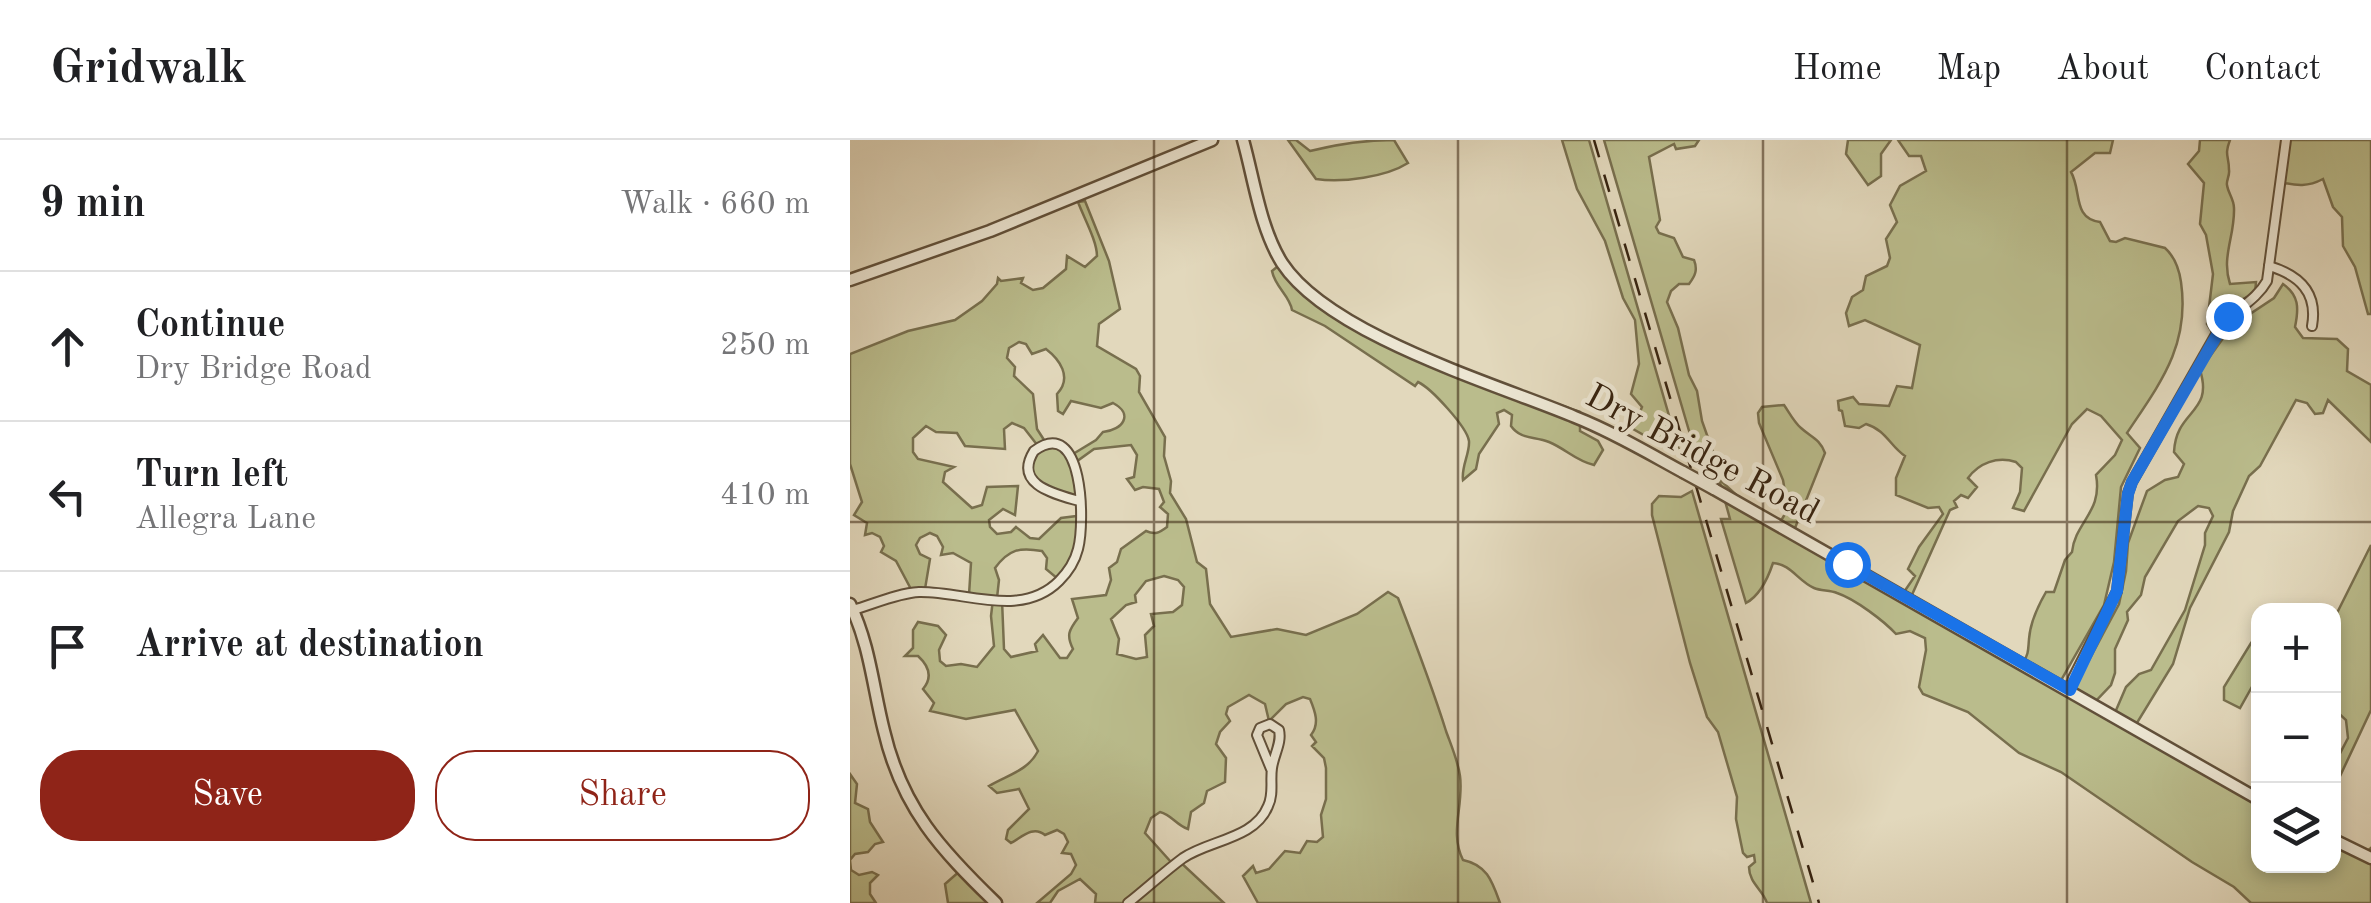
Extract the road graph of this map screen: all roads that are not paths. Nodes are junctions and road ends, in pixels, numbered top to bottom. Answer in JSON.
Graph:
{"nodes":[{"id":1,"x":1212,"y":140,"type":"edge"},
{"id":2,"x":1242,"y":140,"type":"edge"},
{"id":3,"x":2286,"y":140,"type":"edge"},
{"id":4,"x":2269,"y":266,"type":"junction"},
{"id":5,"x":850,"y":280,"type":"edge"},
{"id":6,"x":2312,"y":326,"type":"dead end"},
{"id":7,"x":1079,"y":501,"type":"junction"},
{"id":8,"x":852,"y":607,"type":"edge"},
{"id":9,"x":2070,"y":690,"type":"junction"},
{"id":10,"x":1271,"y":770,"type":"junction"},
{"id":11,"x":2251,"y":795,"type":"edge"},
{"id":12,"x":2341,"y":843,"type":"edge"},
{"id":13,"x":2371,"y":858,"type":"edge"},
{"id":14,"x":996,"y":903,"type":"edge"},
{"id":15,"x":1128,"y":903,"type":"edge"}],
"edges":[{"from":1,"to":5,"type":"street"},
{"from":2,"to":9,"type":"street","name":"Dry Bridge Road","bridge":true},
{"from":3,"to":4,"type":"street"},
{"from":4,"to":6,"type":"street"},
{"from":4,"to":9,"type":"street"},
{"from":7,"to":7,"type":"street"},
{"from":7,"to":8,"type":"street"},
{"from":8,"to":14,"type":"street"},
{"from":9,"to":11,"type":"street","name":"Dry Bridge Road"},
{"from":10,"to":10,"type":"street"},
{"from":10,"to":15,"type":"street"},
{"from":12,"to":13,"type":"street"}]}
